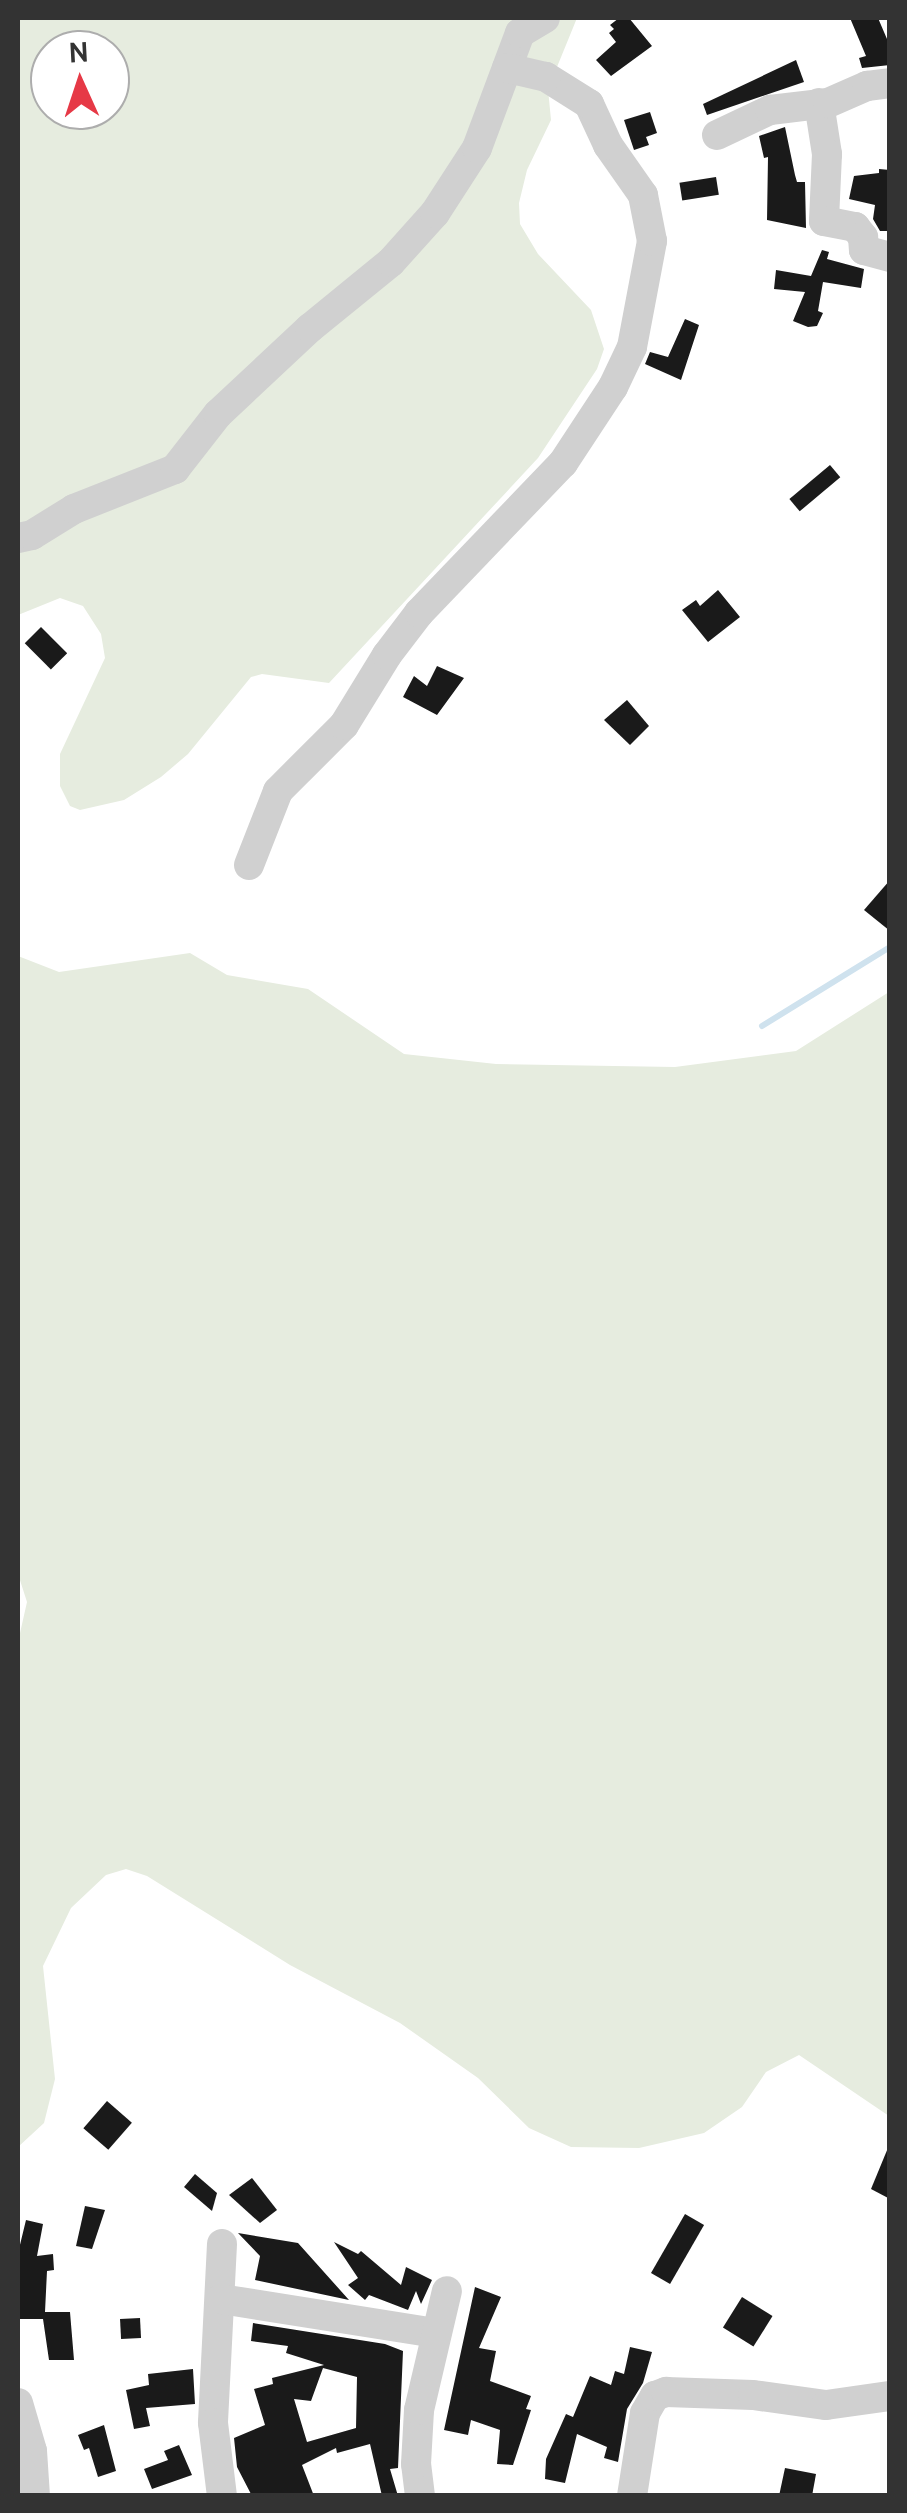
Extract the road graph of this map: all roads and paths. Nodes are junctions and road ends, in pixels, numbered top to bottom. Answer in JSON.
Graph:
{"nodes":[{"id":1,"x":545,"y":18,"type":"edge"},
{"id":2,"x":507,"y":68,"type":"junction"},
{"id":3,"x":890,"y":83,"type":"edge"},
{"id":4,"x":818,"y":104,"type":"junction"},
{"id":5,"x":717,"y":135,"type":"dead end"},
{"id":6,"x":890,"y":256,"type":"edge"},
{"id":7,"x":18,"y":538,"type":"edge"},
{"id":8,"x":249,"y":864,"type":"dead end"},
{"id":9,"x":222,"y":2244,"type":"dead end"},
{"id":10,"x":447,"y":2292,"type":"dead end"},
{"id":11,"x":220,"y":2299,"type":"junction"},
{"id":12,"x":435,"y":2333,"type":"junction"},
{"id":13,"x":890,"y":2396,"type":"edge"},
{"id":14,"x":18,"y":2403,"type":"edge"},
{"id":15,"x":35,"y":2496,"type":"edge"},
{"id":16,"x":222,"y":2496,"type":"edge"},
{"id":17,"x":420,"y":2496,"type":"edge"},
{"id":18,"x":632,"y":2496,"type":"edge"}],
"edges":[{"from":1,"to":2,"type":"street"},
{"from":2,"to":7,"type":"street"},
{"from":2,"to":8,"type":"street"},
{"from":3,"to":4,"type":"street"},
{"from":4,"to":5,"type":"street"},
{"from":4,"to":6,"type":"street"},
{"from":9,"to":11,"type":"street"},
{"from":10,"to":12,"type":"street"},
{"from":11,"to":12,"type":"street"},
{"from":11,"to":16,"type":"street"},
{"from":12,"to":17,"type":"street"},
{"from":13,"to":18,"type":"street"},
{"from":14,"to":15,"type":"street"}]}
